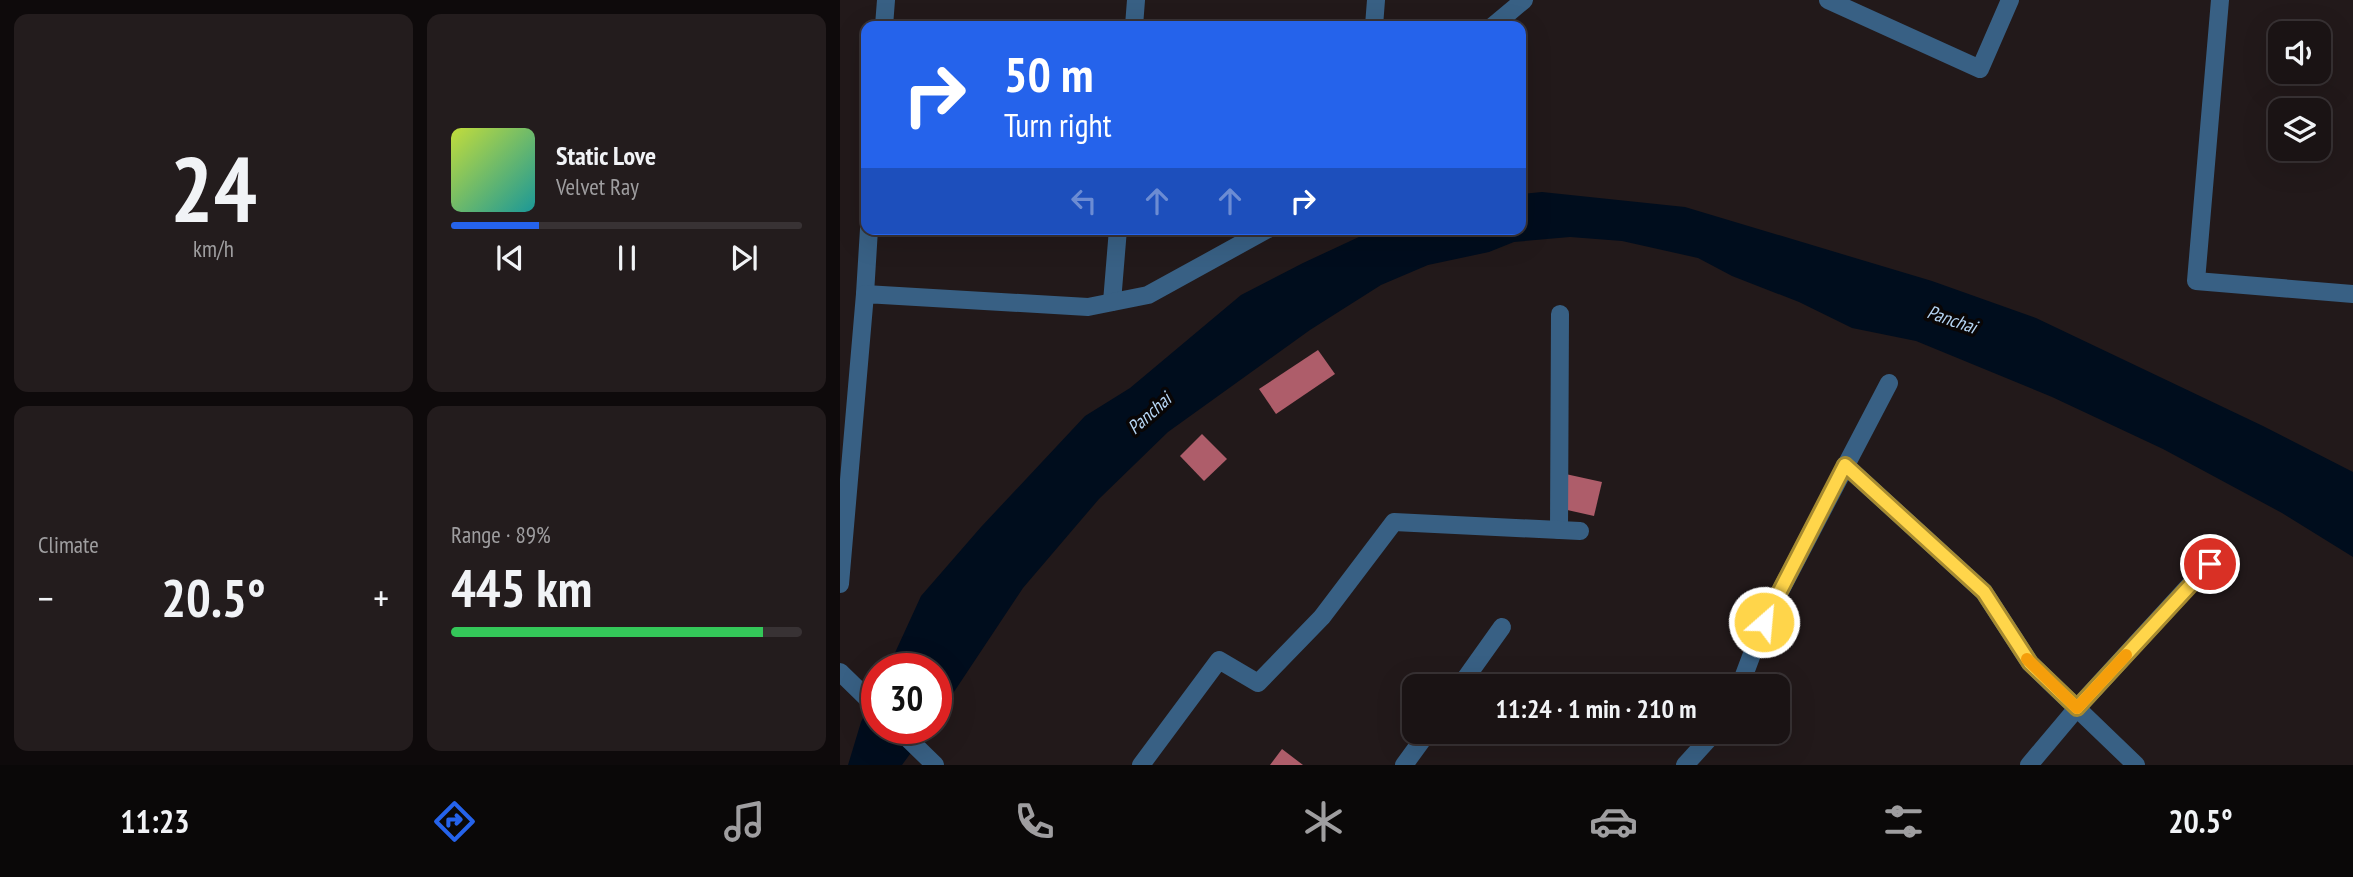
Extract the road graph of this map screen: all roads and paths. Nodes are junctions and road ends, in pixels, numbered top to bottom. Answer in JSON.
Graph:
{"nodes":[{"id":1,"x":886,"y":0,"type":"edge"},
{"id":2,"x":1136,"y":0,"type":"edge"},
{"id":3,"x":1376,"y":0,"type":"edge"},
{"id":4,"x":1524,"y":0,"type":"edge"},
{"id":5,"x":1828,"y":0,"type":"edge"},
{"id":6,"x":2010,"y":0,"type":"edge"},
{"id":7,"x":2220,"y":0,"type":"edge"},
{"id":8,"x":884,"y":21,"type":"edge"},
{"id":9,"x":1134,"y":21,"type":"edge"},
{"id":10,"x":1374,"y":21,"type":"edge"},
{"id":11,"x":1499,"y":21,"type":"edge"},
{"id":12,"x":869,"y":235,"type":"edge"},
{"id":13,"x":1118,"y":235,"type":"edge"},
{"id":14,"x":1257,"y":235,"type":"edge"},
{"id":15,"x":865,"y":294,"type":"junction"},
{"id":16,"x":2353,"y":294,"type":"edge"},
{"id":17,"x":1112,"y":302,"type":"junction"},
{"id":18,"x":1560,"y":314,"type":"dead end"},
{"id":19,"x":1889,"y":383,"type":"dead end"},
{"id":20,"x":1845,"y":465,"type":"junction"},
{"id":21,"x":1559,"y":530,"type":"junction"},
{"id":22,"x":1580,"y":531,"type":"dead end"},
{"id":23,"x":2210,"y":564,"type":"dead end"},
{"id":24,"x":840,"y":584,"type":"edge"},
{"id":25,"x":1502,"y":626,"type":"dead end"},
{"id":26,"x":840,"y":673,"type":"edge"},
{"id":27,"x":1468,"y":674,"type":"edge"},
{"id":28,"x":1745,"y":674,"type":"edge"},
{"id":29,"x":861,"y":693,"type":"edge"},
{"id":30,"x":2077,"y":708,"type":"junction"},
{"id":31,"x":913,"y":744,"type":"edge"},
{"id":32,"x":1419,"y":744,"type":"edge"},
{"id":33,"x":1704,"y":744,"type":"edge"},
{"id":34,"x":935,"y":765,"type":"edge"},
{"id":35,"x":1141,"y":765,"type":"edge"},
{"id":36,"x":1404,"y":765,"type":"edge"},
{"id":37,"x":1685,"y":765,"type":"edge"},
{"id":38,"x":2029,"y":765,"type":"edge"},
{"id":39,"x":2136,"y":765,"type":"edge"}],
"edges":[{"from":1,"to":8,"type":"street"},
{"from":2,"to":9,"type":"street"},
{"from":3,"to":10,"type":"street"},
{"from":4,"to":11,"type":"street"},
{"from":5,"to":6,"type":"street"},
{"from":7,"to":16,"type":"street"},
{"from":12,"to":15,"type":"street"},
{"from":13,"to":17,"type":"street"},
{"from":14,"to":17,"type":"street"},
{"from":15,"to":17,"type":"street"},
{"from":15,"to":24,"type":"street"},
{"from":18,"to":21,"type":"street"},
{"from":19,"to":20,"type":"street"},
{"from":20,"to":28,"type":"street"},
{"from":20,"to":30,"type":"street"},
{"from":21,"to":22,"type":"street"},
{"from":21,"to":35,"type":"street"},
{"from":23,"to":30,"type":"street"},
{"from":25,"to":27,"type":"street"},
{"from":26,"to":29,"type":"street"},
{"from":30,"to":38,"type":"street"},
{"from":30,"to":39,"type":"street"},
{"from":31,"to":34,"type":"street"},
{"from":32,"to":36,"type":"street"},
{"from":33,"to":37,"type":"street"}]}
